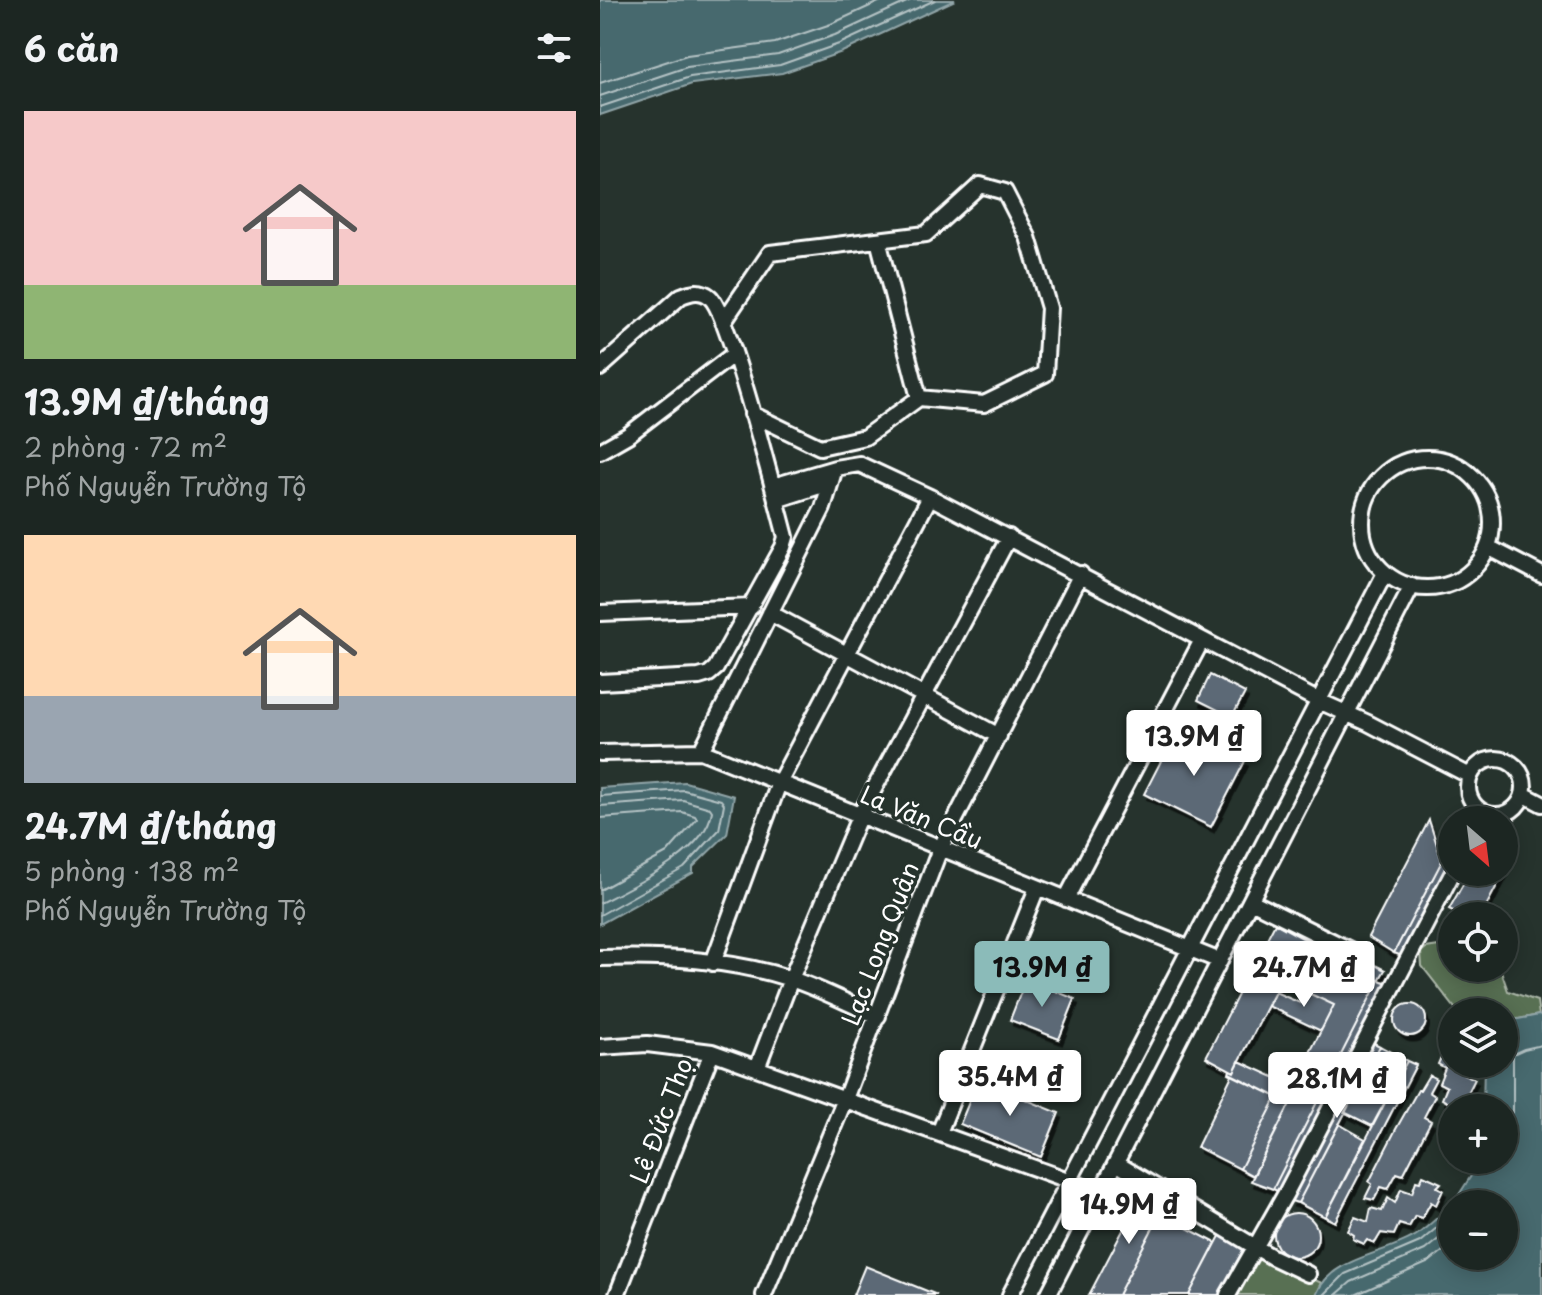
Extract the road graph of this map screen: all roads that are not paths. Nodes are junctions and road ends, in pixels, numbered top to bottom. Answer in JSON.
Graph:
{"nodes":[{"id":1,"x":878,"y":240,"type":"junction"},
{"id":2,"x":723,"y":322,"type":"junction"},
{"id":3,"x":734,"y":354,"type":"junction"},
{"id":4,"x":600,"y":368,"type":"edge"},
{"id":5,"x":919,"y":398,"type":"junction"},
{"id":6,"x":752,"y":414,"type":"junction"},
{"id":7,"x":600,"y":451,"type":"edge"},
{"id":8,"x":835,"y":468,"type":"junction"},
{"id":9,"x":829,"y":483,"type":"junction"},
{"id":10,"x":774,"y":493,"type":"junction"},
{"id":11,"x":930,"y":497,"type":"junction"},
{"id":12,"x":1009,"y":537,"type":"junction"},
{"id":13,"x":1488,"y":547,"type":"junction"},
{"id":14,"x":1385,"y":573,"type":"junction"},
{"id":15,"x":1081,"y":574,"type":"junction"},
{"id":16,"x":1542,"y":575,"type":"edge"},
{"id":17,"x":1412,"y":586,"type":"junction"},
{"id":18,"x":751,"y":607,"type":"junction"},
{"id":19,"x":600,"y":613,"type":"edge"},
{"id":20,"x":770,"y":613,"type":"junction"},
{"id":21,"x":1202,"y":640,"type":"junction"},
{"id":22,"x":848,"y":655,"type":"junction"},
{"id":23,"x":600,"y":682,"type":"edge"},
{"id":24,"x":924,"y":696,"type":"junction"},
{"id":25,"x":1319,"y":701,"type":"junction"},
{"id":26,"x":1347,"y":713,"type":"junction"},
{"id":27,"x":999,"y":736,"type":"junction"},
{"id":28,"x":701,"y":751,"type":"junction"},
{"id":29,"x":600,"y":753,"type":"edge"},
{"id":30,"x":1470,"y":776,"type":"junction"},
{"id":31,"x":779,"y":783,"type":"junction"},
{"id":32,"x":1523,"y":794,"type":"junction"},
{"id":33,"x":1542,"y":804,"type":"edge"},
{"id":34,"x":1475,"y":806,"type":"edge"},
{"id":35,"x":1514,"y":806,"type":"edge"},
{"id":36,"x":859,"y":817,"type":"junction"},
{"id":37,"x":940,"y":849,"type":"junction"},
{"id":38,"x":1446,"y":886,"type":"edge"},
{"id":39,"x":1037,"y":888,"type":"junction"},
{"id":40,"x":1066,"y":899,"type":"junction"},
{"id":41,"x":1251,"y":901,"type":"junction"},
{"id":42,"x":1190,"y":948,"type":"junction"},
{"id":43,"x":1354,"y":952,"type":"dead end"},
{"id":44,"x":600,"y":958,"type":"edge"},
{"id":45,"x":1220,"y":961,"type":"junction"},
{"id":46,"x":713,"y":963,"type":"junction"},
{"id":47,"x":791,"y":979,"type":"junction"},
{"id":48,"x":878,"y":1016,"type":"junction"},
{"id":49,"x":600,"y":1047,"type":"edge"},
{"id":50,"x":712,"y":1052,"type":"junction"},
{"id":51,"x":757,"y":1068,"type":"junction"},
{"id":52,"x":845,"y":1099,"type":"junction"},
{"id":53,"x":939,"y":1133,"type":"junction"},
{"id":54,"x":1116,"y":1163,"type":"junction"},
{"id":55,"x":1069,"y":1181,"type":"junction"},
{"id":56,"x":1100,"y":1194,"type":"junction"},
{"id":57,"x":1255,"y":1247,"type":"junction"},
{"id":58,"x":1308,"y":1274,"type":"dead end"},
{"id":59,"x":617,"y":1295,"type":"edge"},
{"id":60,"x":764,"y":1295,"type":"edge"},
{"id":61,"x":1010,"y":1295,"type":"edge"},
{"id":62,"x":1048,"y":1295,"type":"edge"},
{"id":63,"x":1228,"y":1295,"type":"edge"}],
"edges":[{"from":1,"to":2,"type":"street"},
{"from":1,"to":5,"type":"street"},
{"from":1,"to":5,"type":"street"},
{"from":2,"to":3,"type":"street"},
{"from":2,"to":4,"type":"street"},
{"from":3,"to":6,"type":"street"},
{"from":3,"to":7,"type":"street"},
{"from":5,"to":6,"type":"street"},
{"from":6,"to":10,"type":"street"},
{"from":8,"to":9,"type":"street"},
{"from":8,"to":10,"type":"street"},
{"from":8,"to":11,"type":"street"},
{"from":9,"to":10,"type":"street"},
{"from":9,"to":20,"type":"street"},
{"from":10,"to":18,"type":"street"},
{"from":11,"to":12,"type":"street"},
{"from":11,"to":22,"type":"street"},
{"from":12,"to":15,"type":"street"},
{"from":12,"to":24,"type":"street"},
{"from":13,"to":14,"type":"street"},
{"from":13,"to":16,"type":"street"},
{"from":13,"to":17,"type":"street"},
{"from":14,"to":17,"type":"street"},
{"from":14,"to":25,"type":"street"},
{"from":15,"to":21,"type":"street"},
{"from":15,"to":27,"type":"street","name":"Lạc Long Quân"},
{"from":17,"to":26,"type":"street"},
{"from":18,"to":19,"type":"street"},
{"from":18,"to":23,"type":"street"},
{"from":20,"to":22,"type":"street"},
{"from":20,"to":28,"type":"street"},
{"from":21,"to":25,"type":"street"},
{"from":21,"to":40,"type":"street"},
{"from":22,"to":24,"type":"street"},
{"from":22,"to":31,"type":"street"},
{"from":24,"to":27,"type":"street"},
{"from":24,"to":36,"type":"street"},
{"from":25,"to":26,"type":"street"},
{"from":25,"to":42,"type":"street"},
{"from":26,"to":30,"type":"street"},
{"from":26,"to":41,"type":"street"},
{"from":27,"to":37,"type":"street","name":"Lạc Long Quân"},
{"from":28,"to":29,"type":"street","name":"La Văn Cầu"},
{"from":28,"to":31,"type":"street","name":"La Văn Cầu"},
{"from":30,"to":32,"type":"street"},
{"from":30,"to":34,"type":"street"},
{"from":31,"to":36,"type":"street","name":"La Văn Cầu"},
{"from":31,"to":46,"type":"street"},
{"from":32,"to":33,"type":"street"},
{"from":32,"to":35,"type":"street"},
{"from":36,"to":37,"type":"street","name":"La Văn Cầu"},
{"from":36,"to":47,"type":"street"},
{"from":37,"to":39,"type":"street","name":"La Văn Cầu"},
{"from":37,"to":48,"type":"street","name":"Lạc Long Quân"},
{"from":38,"to":57,"type":"street"},
{"from":39,"to":40,"type":"street","name":"La Văn Cầu"},
{"from":39,"to":53,"type":"street"},
{"from":40,"to":42,"type":"street","name":"La Văn Cầu"},
{"from":41,"to":43,"type":"street"},
{"from":41,"to":45,"type":"street"},
{"from":42,"to":45,"type":"street","name":"La Văn Cầu"},
{"from":42,"to":55,"type":"street"},
{"from":44,"to":46,"type":"street"},
{"from":45,"to":54,"type":"street"},
{"from":46,"to":47,"type":"street"},
{"from":47,"to":48,"type":"street"},
{"from":47,"to":51,"type":"street"},
{"from":48,"to":52,"type":"street","name":"Lạc Long Quân"},
{"from":49,"to":50,"type":"street"},
{"from":50,"to":51,"type":"street"},
{"from":50,"to":59,"type":"street","name":"Lê Đức Thọ"},
{"from":51,"to":52,"type":"street"},
{"from":52,"to":53,"type":"street"},
{"from":52,"to":60,"type":"street","name":"Lạc Long Quân"},
{"from":53,"to":55,"type":"street"},
{"from":54,"to":56,"type":"street"},
{"from":54,"to":57,"type":"street"},
{"from":55,"to":56,"type":"street"},
{"from":55,"to":61,"type":"street"},
{"from":56,"to":62,"type":"street"},
{"from":57,"to":58,"type":"street"},
{"from":57,"to":63,"type":"street"}]}
